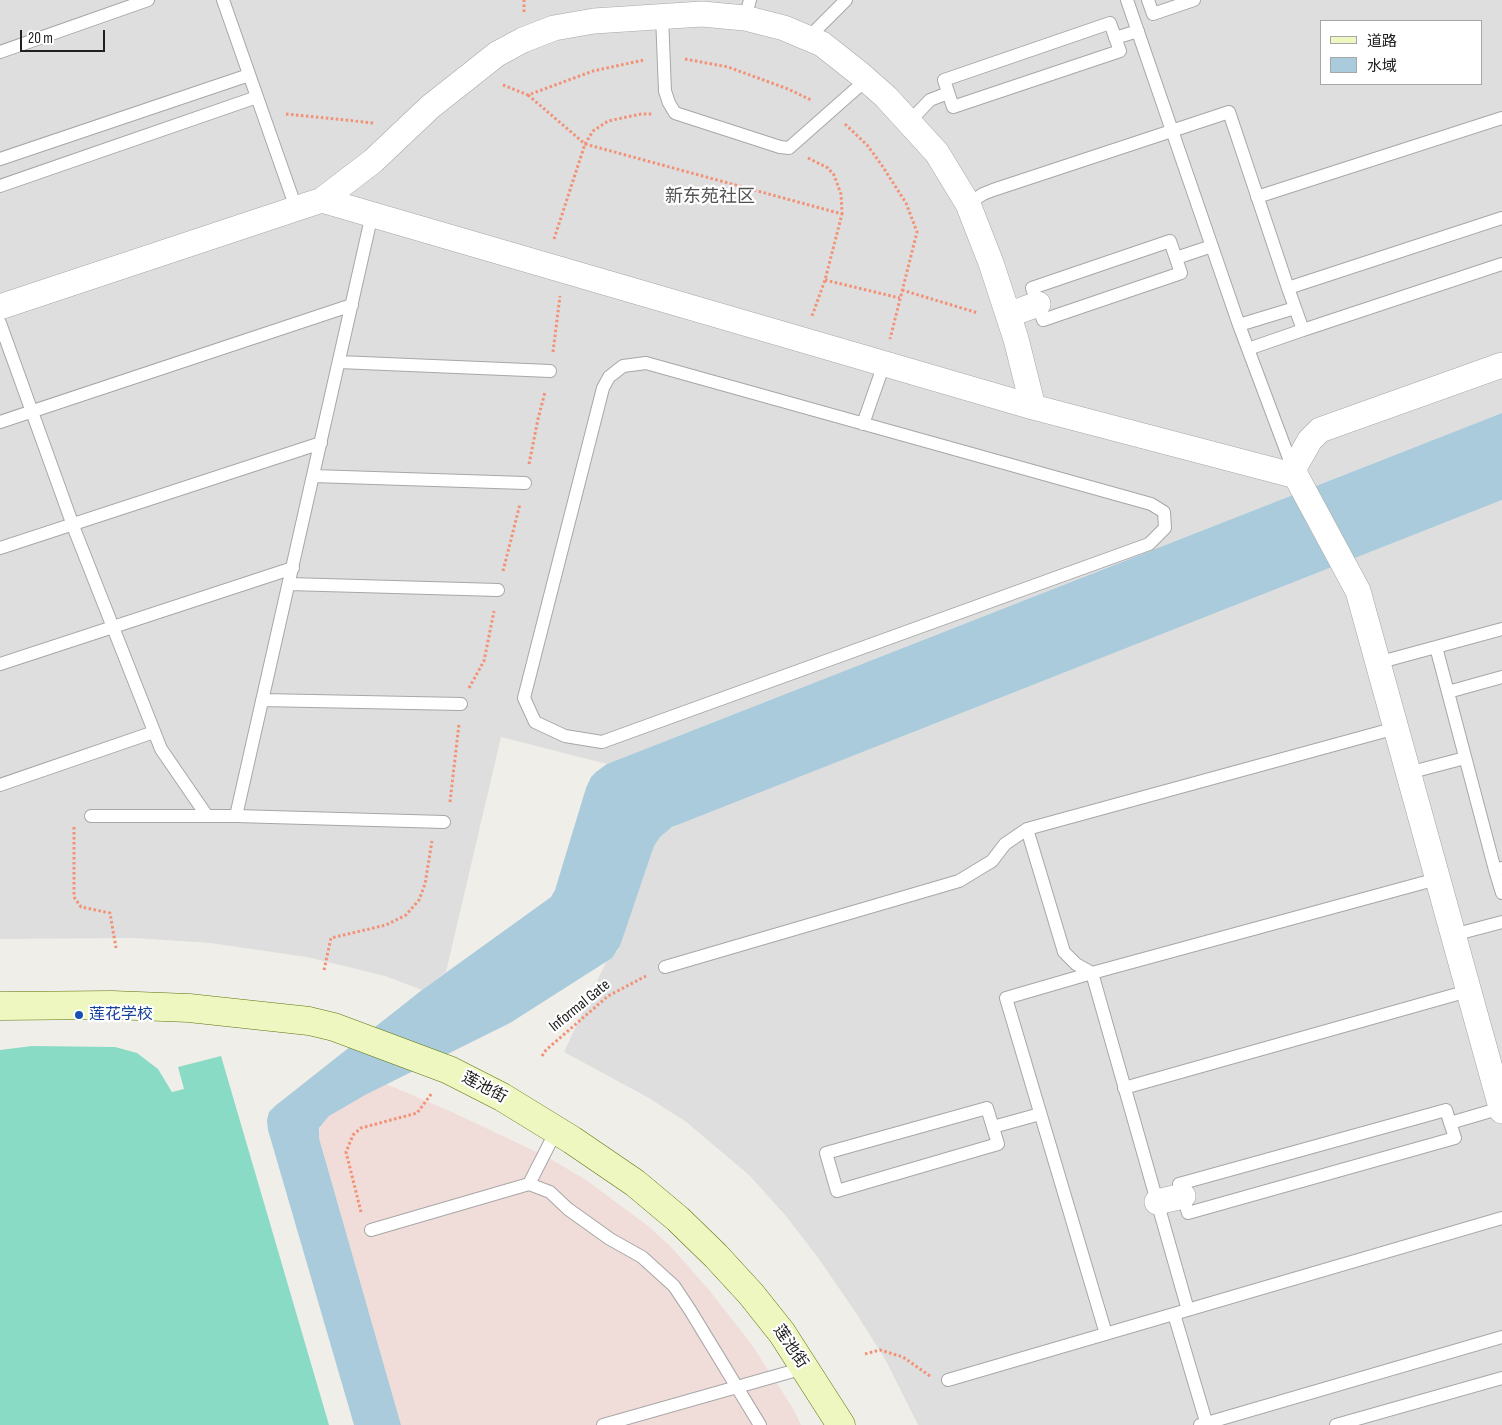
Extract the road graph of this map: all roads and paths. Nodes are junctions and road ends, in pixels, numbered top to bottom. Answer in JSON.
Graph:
{"nodes":[{"id":1,"x":148,"y":0,"type":"edge"},
{"id":2,"x":223,"y":0,"type":"edge"},
{"id":3,"x":846,"y":0,"type":"edge"},
{"id":4,"x":1148,"y":0,"type":"edge"},
{"id":5,"x":1194,"y":0,"type":"edge"},
{"id":6,"x":1132,"y":1,"type":"edge"},
{"id":7,"x":747,"y":9,"type":"edge"},
{"id":8,"x":662,"y":16,"type":"junction"},
{"id":9,"x":1138,"y":31,"type":"junction"},
{"id":10,"x":808,"y":38,"type":"junction"},
{"id":11,"x":1115,"y":38,"type":"junction"},
{"id":12,"x":0,"y":52,"type":"edge"},
{"id":13,"x":249,"y":75,"type":"junction"},
{"id":14,"x":866,"y":80,"type":"junction"},
{"id":15,"x":948,"y":93,"type":"junction"},
{"id":16,"x":528,"y":95,"type":"dead end"},
{"id":17,"x":257,"y":97,"type":"junction"},
{"id":18,"x":262,"y":111,"type":"junction"},
{"id":19,"x":675,"y":113,"type":"junction"},
{"id":20,"x":1502,"y":118,"type":"edge"},
{"id":21,"x":909,"y":122,"type":"junction"},
{"id":22,"x":409,"y":126,"type":"junction"},
{"id":23,"x":1172,"y":130,"type":"junction"},
{"id":24,"x":585,"y":144,"type":"junction"},
{"id":25,"x":790,"y":148,"type":"junction"},
{"id":26,"x":0,"y":159,"type":"edge"},
{"id":27,"x":0,"y":186,"type":"edge"},
{"id":28,"x":1258,"y":197,"type":"junction"},
{"id":29,"x":322,"y":200,"type":"junction"},
{"id":30,"x":968,"y":204,"type":"junction"},
{"id":31,"x":296,"y":208,"type":"junction"},
{"id":32,"x":372,"y":214,"type":"junction"},
{"id":33,"x":842,"y":214,"type":"junction"},
{"id":34,"x":1502,"y":218,"type":"edge"},
{"id":35,"x":1212,"y":246,"type":"junction"},
{"id":36,"x":1176,"y":258,"type":"junction"},
{"id":37,"x":1502,"y":264,"type":"edge"},
{"id":38,"x":555,"y":268,"type":"junction"},
{"id":39,"x":825,"y":280,"type":"junction"},
{"id":40,"x":1288,"y":288,"type":"junction"},
{"id":41,"x":902,"y":290,"type":"dead end"},
{"id":42,"x":900,"y":298,"type":"dead end"},
{"id":43,"x":1038,"y":304,"type":"junction"},
{"id":44,"x":352,"y":305,"type":"junction"},
{"id":45,"x":0,"y":307,"type":"edge"},
{"id":46,"x":1295,"y":308,"type":"junction"},
{"id":47,"x":1009,"y":319,"type":"junction"},
{"id":48,"x":0,"y":322,"type":"edge"},
{"id":49,"x":1239,"y":325,"type":"junction"},
{"id":50,"x":1303,"y":330,"type":"junction"},
{"id":51,"x":804,"y":340,"type":"junction"},
{"id":52,"x":1248,"y":349,"type":"junction"},
{"id":53,"x":339,"y":362,"type":"junction"},
{"id":54,"x":884,"y":364,"type":"junction"},
{"id":55,"x":1502,"y":365,"type":"edge"},
{"id":56,"x":550,"y":371,"type":"junction"},
{"id":57,"x":1033,"y":407,"type":"junction"},
{"id":58,"x":32,"y":412,"type":"junction"},
{"id":59,"x":0,"y":422,"type":"edge"},
{"id":60,"x":863,"y":424,"type":"junction"},
{"id":61,"x":321,"y":443,"type":"junction"},
{"id":62,"x":313,"y":476,"type":"junction"},
{"id":63,"x":1296,"y":476,"type":"junction"},
{"id":64,"x":525,"y":483,"type":"junction"},
{"id":65,"x":72,"y":524,"type":"junction"},
{"id":66,"x":0,"y":548,"type":"edge"},
{"id":67,"x":293,"y":568,"type":"junction"},
{"id":68,"x":289,"y":584,"type":"junction"},
{"id":69,"x":498,"y":590,"type":"junction"},
{"id":70,"x":113,"y":627,"type":"junction"},
{"id":71,"x":1502,"y":629,"type":"edge"},
{"id":72,"x":1436,"y":647,"type":"junction"},
{"id":73,"x":1377,"y":662,"type":"junction"},
{"id":74,"x":0,"y":664,"type":"edge"},
{"id":75,"x":1502,"y":677,"type":"edge"},
{"id":76,"x":1448,"y":692,"type":"junction"},
{"id":77,"x":262,"y":700,"type":"junction"},
{"id":78,"x":460,"y":704,"type":"junction"},
{"id":79,"x":1396,"y":728,"type":"junction"},
{"id":80,"x":154,"y":732,"type":"junction"},
{"id":81,"x":1465,"y":758,"type":"junction"},
{"id":82,"x":1408,"y":773,"type":"junction"},
{"id":83,"x":0,"y":785,"type":"edge"},
{"id":84,"x":91,"y":816,"type":"joint"},
{"id":85,"x":207,"y":816,"type":"junction"},
{"id":86,"x":236,"y":816,"type":"junction"},
{"id":87,"x":444,"y":822,"type":"junction"},
{"id":88,"x":1027,"y":829,"type":"junction"},
{"id":89,"x":1499,"y":869,"type":"edge"},
{"id":90,"x":1437,"y":878,"type":"junction"},
{"id":91,"x":1502,"y":893,"type":"edge"},
{"id":92,"x":1502,"y":922,"type":"edge"},
{"id":93,"x":1453,"y":936,"type":"junction"},
{"id":94,"x":116,"y":948,"type":"dead end"},
{"id":95,"x":665,"y":967,"type":"joint"},
{"id":96,"x":324,"y":970,"type":"dead end"},
{"id":97,"x":1092,"y":973,"type":"junction"},
{"id":98,"x":1468,"y":991,"type":"junction"},
{"id":99,"x":0,"y":1006,"type":"edge"},
{"id":100,"x":542,"y":1056,"type":"dead end"},
{"id":101,"x":442,"y":1079,"type":"junction"},
{"id":102,"x":1124,"y":1088,"type":"junction"},
{"id":103,"x":1502,"y":1110,"type":"edge"},
{"id":104,"x":1040,"y":1114,"type":"junction"},
{"id":105,"x":1450,"y":1123,"type":"junction"},
{"id":106,"x":993,"y":1128,"type":"junction"},
{"id":107,"x":556,"y":1131,"type":"junction"},
{"id":108,"x":529,"y":1184,"type":"junction"},
{"id":109,"x":1182,"y":1196,"type":"junction"},
{"id":110,"x":1157,"y":1202,"type":"junction"},
{"id":111,"x":1502,"y":1218,"type":"edge"},
{"id":112,"x":371,"y":1230,"type":"joint"},
{"id":113,"x":1188,"y":1310,"type":"junction"},
{"id":114,"x":1174,"y":1314,"type":"junction"},
{"id":115,"x":1106,"y":1334,"type":"junction"},
{"id":116,"x":1502,"y":1338,"type":"edge"},
{"id":117,"x":865,"y":1354,"type":"dead end"},
{"id":118,"x":804,"y":1368,"type":"junction"},
{"id":119,"x":1502,"y":1378,"type":"edge"},
{"id":120,"x":948,"y":1380,"type":"joint"},
{"id":121,"x":737,"y":1387,"type":"junction"},
{"id":122,"x":1205,"y":1424,"type":"edge"},
{"id":123,"x":603,"y":1425,"type":"edge"},
{"id":124,"x":760,"y":1425,"type":"edge"},
{"id":125,"x":841,"y":1425,"type":"edge"},
{"id":126,"x":1336,"y":1425,"type":"edge"}],
"edges":[{"from":1,"to":12,"type":"lane"},
{"from":2,"to":13,"type":"lane"},
{"from":3,"to":10,"type":"lane"},
{"from":4,"to":5,"type":"lane"},
{"from":6,"to":9,"type":"lane"},
{"from":7,"to":8,"type":"street"},
{"from":7,"to":10,"type":"street"},
{"from":8,"to":19,"type":"lane"},
{"from":8,"to":22,"type":"street"},
{"from":9,"to":11,"type":"lane"},
{"from":9,"to":23,"type":"lane"},
{"from":10,"to":14,"type":"street"},
{"from":11,"to":15,"type":"lane"},
{"from":11,"to":15,"type":"lane"},
{"from":13,"to":17,"type":"lane"},
{"from":13,"to":26,"type":"lane"},
{"from":14,"to":21,"type":"street"},
{"from":14,"to":25,"type":"lane"},
{"from":15,"to":21,"type":"lane"},
{"from":16,"to":24,"type":"path"},
{"from":17,"to":18,"type":"lane"},
{"from":17,"to":27,"type":"lane"},
{"from":18,"to":22,"type":"path"},
{"from":18,"to":31,"type":"lane"},
{"from":19,"to":24,"type":"path"},
{"from":19,"to":25,"type":"lane"},
{"from":20,"to":28,"type":"lane"},
{"from":21,"to":30,"type":"street"},
{"from":22,"to":29,"type":"street"},
{"from":23,"to":28,"type":"lane"},
{"from":23,"to":30,"type":"lane"},
{"from":23,"to":35,"type":"lane"},
{"from":24,"to":33,"type":"path"},
{"from":24,"to":38,"type":"path"},
{"from":25,"to":33,"type":"path"},
{"from":28,"to":40,"type":"lane"},
{"from":29,"to":31,"type":"street"},
{"from":29,"to":32,"type":"street"},
{"from":30,"to":47,"type":"street"},
{"from":31,"to":45,"type":"street"},
{"from":32,"to":38,"type":"street"},
{"from":32,"to":44,"type":"lane"},
{"from":33,"to":39,"type":"path"},
{"from":34,"to":40,"type":"lane"},
{"from":35,"to":36,"type":"lane"},
{"from":35,"to":49,"type":"lane"},
{"from":36,"to":43,"type":"lane"},
{"from":36,"to":43,"type":"lane"},
{"from":37,"to":50,"type":"lane"},
{"from":38,"to":51,"type":"street"},
{"from":38,"to":56,"type":"path"},
{"from":39,"to":42,"type":"path"},
{"from":39,"to":51,"type":"path"},
{"from":40,"to":46,"type":"lane"},
{"from":41,"to":47,"type":"path"},
{"from":43,"to":47,"type":"street"},
{"from":44,"to":53,"type":"lane"},
{"from":44,"to":58,"type":"lane"},
{"from":46,"to":49,"type":"lane"},
{"from":46,"to":50,"type":"lane"},
{"from":47,"to":57,"type":"street"},
{"from":48,"to":58,"type":"lane"},
{"from":49,"to":52,"type":"lane"},
{"from":50,"to":52,"type":"lane"},
{"from":51,"to":54,"type":"street"},
{"from":52,"to":63,"type":"lane"},
{"from":53,"to":56,"type":"lane"},
{"from":53,"to":61,"type":"lane"},
{"from":54,"to":57,"type":"street"},
{"from":54,"to":60,"type":"lane"},
{"from":55,"to":63,"type":"street"},
{"from":56,"to":64,"type":"path"},
{"from":57,"to":63,"type":"street"},
{"from":58,"to":59,"type":"lane"},
{"from":58,"to":65,"type":"lane"},
{"from":60,"to":60,"type":"lane"},
{"from":61,"to":62,"type":"lane"},
{"from":61,"to":65,"type":"lane"},
{"from":62,"to":64,"type":"lane"},
{"from":62,"to":67,"type":"lane"},
{"from":63,"to":73,"type":"street"},
{"from":64,"to":69,"type":"path"},
{"from":65,"to":66,"type":"lane"},
{"from":65,"to":70,"type":"lane"},
{"from":67,"to":68,"type":"lane"},
{"from":67,"to":70,"type":"lane"},
{"from":68,"to":69,"type":"lane"},
{"from":68,"to":77,"type":"lane"},
{"from":69,"to":78,"type":"path"},
{"from":70,"to":74,"type":"lane"},
{"from":70,"to":80,"type":"lane"},
{"from":71,"to":72,"type":"lane"},
{"from":72,"to":73,"type":"lane"},
{"from":72,"to":76,"type":"lane"},
{"from":73,"to":79,"type":"street"},
{"from":75,"to":76,"type":"lane"},
{"from":76,"to":81,"type":"lane"},
{"from":77,"to":78,"type":"lane"},
{"from":77,"to":86,"type":"lane"},
{"from":78,"to":87,"type":"path"},
{"from":79,"to":82,"type":"street"},
{"from":79,"to":88,"type":"lane"},
{"from":80,"to":83,"type":"lane"},
{"from":80,"to":85,"type":"lane"},
{"from":81,"to":82,"type":"lane"},
{"from":81,"to":89,"type":"lane"},
{"from":82,"to":90,"type":"street"},
{"from":84,"to":85,"type":"lane"},
{"from":84,"to":94,"type":"path"},
{"from":85,"to":86,"type":"lane"},
{"from":86,"to":87,"type":"lane"},
{"from":87,"to":96,"type":"path"},
{"from":88,"to":95,"type":"lane"},
{"from":88,"to":97,"type":"lane"},
{"from":89,"to":91,"type":"lane"},
{"from":90,"to":93,"type":"street"},
{"from":90,"to":97,"type":"lane"},
{"from":92,"to":93,"type":"lane"},
{"from":93,"to":98,"type":"street"},
{"from":95,"to":100,"type":"path","name":"Informal Gate"},
{"from":97,"to":102,"type":"lane"},
{"from":97,"to":104,"type":"lane"},
{"from":98,"to":102,"type":"lane"},
{"from":98,"to":103,"type":"street"},
{"from":99,"to":101,"type":"main road","name":"莲池街"},
{"from":101,"to":107,"type":"main road","name":"莲池街"},
{"from":101,"to":112,"type":"path"},
{"from":102,"to":110,"type":"lane"},
{"from":103,"to":105,"type":"lane"},
{"from":104,"to":106,"type":"lane"},
{"from":104,"to":115,"type":"lane"},
{"from":105,"to":109,"type":"lane"},
{"from":105,"to":109,"type":"lane"},
{"from":106,"to":106,"type":"lane"},
{"from":107,"to":108,"type":"lane"},
{"from":107,"to":118,"type":"main road","name":"莲池街"},
{"from":108,"to":112,"type":"lane"},
{"from":108,"to":121,"type":"lane"},
{"from":109,"to":110,"type":"street"},
{"from":110,"to":113,"type":"lane"},
{"from":111,"to":113,"type":"lane"},
{"from":113,"to":114,"type":"lane"},
{"from":114,"to":115,"type":"lane"},
{"from":114,"to":122,"type":"lane"},
{"from":115,"to":120,"type":"lane"},
{"from":116,"to":122,"type":"lane"},
{"from":117,"to":120,"type":"path"},
{"from":118,"to":121,"type":"lane"},
{"from":118,"to":125,"type":"main road","name":"莲池街"},
{"from":119,"to":126,"type":"lane"},
{"from":121,"to":123,"type":"lane"},
{"from":121,"to":124,"type":"lane"}]}
